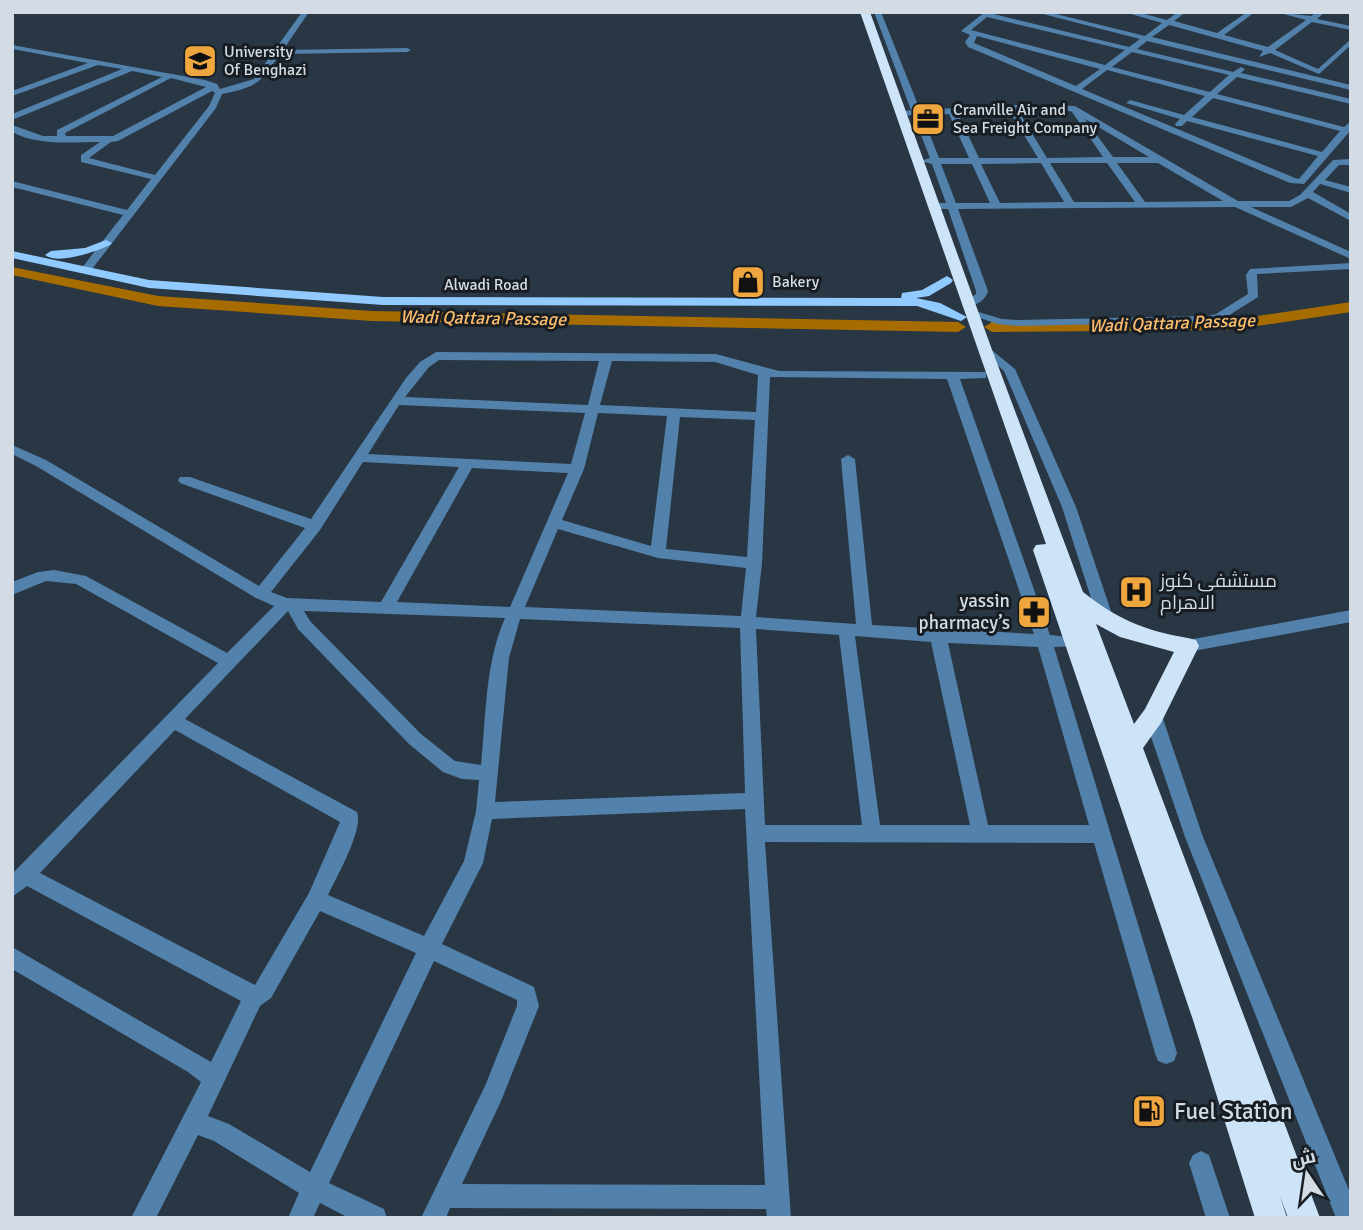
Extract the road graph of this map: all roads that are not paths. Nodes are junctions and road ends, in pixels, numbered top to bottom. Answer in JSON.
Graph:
{"nodes":[{"id":1,"x":306,"y":12,"type":"edge"},
{"id":2,"x":858,"y":12,"type":"edge"},
{"id":3,"x":865,"y":12,"type":"edge"},
{"id":4,"x":877,"y":12,"type":"edge"},
{"id":5,"x":1038,"y":12,"type":"edge"},
{"id":6,"x":1127,"y":12,"type":"edge"},
{"id":7,"x":1183,"y":12,"type":"edge"},
{"id":8,"x":1252,"y":12,"type":"edge"},
{"id":9,"x":1279,"y":12,"type":"edge"},
{"id":10,"x":1322,"y":12,"type":"edge"},
{"id":11,"x":988,"y":13,"type":"edge"},
{"id":12,"x":1051,"y":14,"type":"edge"},
{"id":13,"x":1107,"y":19,"type":"dead end"},
{"id":14,"x":1312,"y":20,"type":"junction"},
{"id":15,"x":1168,"y":22,"type":"junction"},
{"id":16,"x":1097,"y":26,"type":"junction"},
{"id":17,"x":1351,"y":28,"type":"edge"},
{"id":18,"x":974,"y":35,"type":"junction"},
{"id":19,"x":1220,"y":35,"type":"junction"},
{"id":20,"x":1148,"y":38,"type":"junction"},
{"id":21,"x":881,"y":40,"type":"junction"},
{"id":22,"x":1351,"y":41,"type":"edge"},
{"id":23,"x":12,"y":47,"type":"edge"},
{"id":24,"x":407,"y":50,"type":"dead end"},
{"id":25,"x":1133,"y":50,"type":"junction"},
{"id":26,"x":32,"y":51,"type":"junction"},
{"id":27,"x":1269,"y":51,"type":"junction"},
{"id":28,"x":278,"y":52,"type":"junction"},
{"id":29,"x":12,"y":58,"type":"edge"},
{"id":30,"x":98,"y":62,"type":"junction"},
{"id":31,"x":1249,"y":62,"type":"junction"},
{"id":32,"x":1108,"y":68,"type":"junction"},
{"id":33,"x":131,"y":69,"type":"junction"},
{"id":34,"x":1319,"y":72,"type":"junction"},
{"id":35,"x":1235,"y":74,"type":"junction"},
{"id":36,"x":169,"y":76,"type":"junction"},
{"id":37,"x":1351,"y":86,"type":"edge"},
{"id":38,"x":217,"y":89,"type":"junction"},
{"id":39,"x":1077,"y":89,"type":"junction"},
{"id":40,"x":12,"y":94,"type":"edge"},
{"id":41,"x":1210,"y":95,"type":"junction"},
{"id":42,"x":1351,"y":102,"type":"edge"},
{"id":43,"x":1109,"y":103,"type":"junction"},
{"id":44,"x":12,"y":106,"type":"edge"},
{"id":45,"x":1012,"y":108,"type":"junction"},
{"id":46,"x":1070,"y":108,"type":"junction"},
{"id":47,"x":26,"y":111,"type":"junction"},
{"id":48,"x":952,"y":111,"type":"junction"},
{"id":49,"x":908,"y":112,"type":"junction"},
{"id":50,"x":12,"y":117,"type":"edge"},
{"id":51,"x":1185,"y":118,"type":"junction"},
{"id":52,"x":1348,"y":127,"type":"edge"},
{"id":53,"x":16,"y":129,"type":"edge"},
{"id":54,"x":1172,"y":130,"type":"junction"},
{"id":55,"x":61,"y":135,"type":"junction"},
{"id":56,"x":108,"y":140,"type":"junction"},
{"id":57,"x":1324,"y":155,"type":"junction"},
{"id":58,"x":1112,"y":160,"type":"junction"},
{"id":59,"x":1161,"y":160,"type":"junction"},
{"id":60,"x":926,"y":161,"type":"junction"},
{"id":61,"x":977,"y":161,"type":"junction"},
{"id":62,"x":1046,"y":161,"type":"junction"},
{"id":63,"x":1351,"y":162,"type":"edge"},
{"id":64,"x":157,"y":178,"type":"junction"},
{"id":65,"x":1319,"y":181,"type":"junction"},
{"id":66,"x":12,"y":184,"type":"edge"},
{"id":67,"x":1351,"y":191,"type":"edge"},
{"id":68,"x":1307,"y":193,"type":"junction"},
{"id":69,"x":1071,"y":205,"type":"junction"},
{"id":70,"x":1142,"y":205,"type":"junction"},
{"id":71,"x":1237,"y":205,"type":"junction"},
{"id":72,"x":942,"y":206,"type":"junction"},
{"id":73,"x":997,"y":207,"type":"junction"},
{"id":74,"x":129,"y":214,"type":"junction"},
{"id":75,"x":1351,"y":218,"type":"edge"},
{"id":76,"x":106,"y":243,"type":"junction"},
{"id":77,"x":12,"y":246,"type":"edge"},
{"id":78,"x":12,"y":254,"type":"edge"},
{"id":79,"x":51,"y":256,"type":"junction"},
{"id":80,"x":1351,"y":256,"type":"edge"},
{"id":81,"x":1351,"y":266,"type":"edge"},
{"id":82,"x":87,"y":268,"type":"junction"},
{"id":83,"x":126,"y":272,"type":"junction"},
{"id":84,"x":961,"y":278,"type":"junction"},
{"id":85,"x":432,"y":299,"type":"junction"},
{"id":86,"x":916,"y":299,"type":"junction"},
{"id":87,"x":967,"y":311,"type":"junction"},
{"id":88,"x":983,"y":347,"type":"junction"},
{"id":89,"x":606,"y":359,"type":"junction"},
{"id":90,"x":764,"y":373,"type":"junction"},
{"id":91,"x":952,"y":374,"type":"junction"},
{"id":92,"x":982,"y":374,"type":"junction"},
{"id":93,"x":396,"y":401,"type":"junction"},
{"id":94,"x":592,"y":411,"type":"junction"},
{"id":95,"x":674,"y":414,"type":"junction"},
{"id":96,"x":762,"y":416,"type":"junction"},
{"id":97,"x":12,"y":449,"type":"edge"},
{"id":98,"x":1046,"y":452,"type":"junction"},
{"id":99,"x":1023,"y":453,"type":"junction"},
{"id":100,"x":362,"y":458,"type":"junction"},
{"id":101,"x":848,"y":459,"type":"dead end"},
{"id":102,"x":468,"y":463,"type":"junction"},
{"id":103,"x":577,"y":469,"type":"junction"},
{"id":104,"x":185,"y":480,"type":"dead end"},
{"id":105,"x":554,"y":523,"type":"junction"},
{"id":106,"x":314,"y":526,"type":"junction"},
{"id":107,"x":658,"y":553,"type":"junction"},
{"id":108,"x":754,"y":563,"type":"junction"},
{"id":109,"x":12,"y":589,"type":"edge"},
{"id":110,"x":261,"y":594,"type":"junction"},
{"id":111,"x":1074,"y":596,"type":"junction"},
{"id":112,"x":288,"y":604,"type":"junction"},
{"id":113,"x":385,"y":608,"type":"junction"},
{"id":114,"x":516,"y":613,"type":"junction"},
{"id":115,"x":1351,"y":616,"type":"edge"},
{"id":116,"x":748,"y":622,"type":"junction"},
{"id":117,"x":1107,"y":623,"type":"junction"},
{"id":118,"x":846,"y":629,"type":"junction"},
{"id":119,"x":865,"y":631,"type":"junction"},
{"id":120,"x":938,"y":636,"type":"junction"},
{"id":121,"x":1044,"y":641,"type":"junction"},
{"id":122,"x":1073,"y":642,"type":"junction"},
{"id":123,"x":1188,"y":646,"type":"junction"},
{"id":124,"x":229,"y":662,"type":"junction"},
{"id":125,"x":1153,"y":716,"type":"junction"},
{"id":126,"x":173,"y":721,"type":"junction"},
{"id":127,"x":1131,"y":746,"type":"junction"},
{"id":128,"x":490,"y":773,"type":"junction"},
{"id":129,"x":754,"y":801,"type":"junction"},
{"id":130,"x":485,"y":811,"type":"junction"},
{"id":131,"x":756,"y":833,"type":"junction"},
{"id":132,"x":872,"y":833,"type":"junction"},
{"id":133,"x":981,"y":834,"type":"junction"},
{"id":134,"x":1102,"y":834,"type":"junction"},
{"id":135,"x":19,"y":882,"type":"edge"},
{"id":136,"x":316,"y":900,"type":"junction"},
{"id":137,"x":1235,"y":941,"type":"junction"},
{"id":138,"x":1203,"y":942,"type":"junction"},
{"id":139,"x":429,"y":948,"type":"junction"},
{"id":140,"x":12,"y":957,"type":"edge"},
{"id":141,"x":253,"y":999,"type":"junction"},
{"id":142,"x":1166,"y":1053,"type":"dead end"},
{"id":143,"x":215,"y":1079,"type":"junction"},
{"id":144,"x":194,"y":1122,"type":"junction"},
{"id":145,"x":1201,"y":1163,"type":"dead end"},
{"id":146,"x":312,"y":1187,"type":"junction"},
{"id":147,"x":438,"y":1207,"type":"edge"},
{"id":148,"x":778,"y":1208,"type":"edge"},
{"id":149,"x":143,"y":1218,"type":"edge"},
{"id":150,"x":300,"y":1218,"type":"edge"},
{"id":151,"x":374,"y":1218,"type":"edge"},
{"id":152,"x":1218,"y":1218,"type":"edge"},
{"id":153,"x":1271,"y":1218,"type":"edge"},
{"id":154,"x":1304,"y":1218,"type":"edge"},
{"id":155,"x":1348,"y":1218,"type":"edge"}],
"edges":[{"from":1,"to":28,"type":"street"},
{"from":2,"to":84,"type":"highway"},
{"from":3,"to":21,"type":"highway"},
{"from":4,"to":21,"type":"street"},
{"from":5,"to":12,"type":"street"},
{"from":6,"to":15,"type":"street"},
{"from":7,"to":15,"type":"street"},
{"from":8,"to":19,"type":"street"},
{"from":9,"to":14,"type":"street"},
{"from":10,"to":14,"type":"street"},
{"from":11,"to":18,"type":"street"},
{"from":11,"to":25,"type":"street"},
{"from":12,"to":16,"type":"street"},
{"from":13,"to":16,"type":"street"},
{"from":14,"to":17,"type":"street"},
{"from":14,"to":27,"type":"street"},
{"from":15,"to":19,"type":"street"},
{"from":15,"to":20,"type":"street"},
{"from":16,"to":20,"type":"street"},
{"from":18,"to":32,"type":"street"},
{"from":18,"to":39,"type":"street"},
{"from":19,"to":27,"type":"street"},
{"from":20,"to":25,"type":"street"},
{"from":20,"to":31,"type":"street"},
{"from":21,"to":49,"type":"highway"},
{"from":22,"to":34,"type":"street"},
{"from":23,"to":26,"type":"street"},
{"from":24,"to":28,"type":"street"},
{"from":25,"to":32,"type":"street"},
{"from":25,"to":35,"type":"street"},
{"from":26,"to":29,"type":"street"},
{"from":26,"to":30,"type":"street"},
{"from":27,"to":31,"type":"street"},
{"from":27,"to":34,"type":"street"},
{"from":28,"to":38,"type":"street"},
{"from":30,"to":33,"type":"street"},
{"from":30,"to":40,"type":"street"},
{"from":31,"to":35,"type":"street"},
{"from":31,"to":37,"type":"street"},
{"from":32,"to":39,"type":"street"},
{"from":32,"to":41,"type":"street"},
{"from":33,"to":36,"type":"street"},
{"from":33,"to":47,"type":"street"},
{"from":34,"to":37,"type":"street"},
{"from":35,"to":41,"type":"street"},
{"from":35,"to":42,"type":"street"},
{"from":36,"to":38,"type":"street"},
{"from":36,"to":55,"type":"street"},
{"from":38,"to":56,"type":"street"},
{"from":38,"to":64,"type":"street"},
{"from":39,"to":43,"type":"street"},
{"from":41,"to":51,"type":"street"},
{"from":41,"to":52,"type":"street"},
{"from":43,"to":46,"type":"street"},
{"from":43,"to":51,"type":"street"},
{"from":43,"to":54,"type":"street"},
{"from":44,"to":47,"type":"street"},
{"from":45,"to":46,"type":"street"},
{"from":45,"to":48,"type":"street"},
{"from":45,"to":62,"type":"street"},
{"from":46,"to":58,"type":"street"},
{"from":46,"to":59,"type":"street"},
{"from":47,"to":50,"type":"street"},
{"from":48,"to":49,"type":"street"},
{"from":48,"to":61,"type":"street"},
{"from":49,"to":60,"type":"highway"},
{"from":51,"to":54,"type":"street"},
{"from":51,"to":57,"type":"street"},
{"from":52,"to":57,"type":"street"},
{"from":53,"to":55,"type":"street"},
{"from":54,"to":57,"type":"street"},
{"from":55,"to":56,"type":"street"},
{"from":56,"to":64,"type":"street"},
{"from":58,"to":59,"type":"street"},
{"from":58,"to":62,"type":"street"},
{"from":58,"to":70,"type":"street"},
{"from":59,"to":71,"type":"street"},
{"from":60,"to":61,"type":"street"},
{"from":60,"to":72,"type":"highway"},
{"from":61,"to":62,"type":"street"},
{"from":61,"to":73,"type":"street"},
{"from":62,"to":69,"type":"street"},
{"from":63,"to":65,"type":"street"},
{"from":64,"to":74,"type":"street"},
{"from":65,"to":67,"type":"street"},
{"from":65,"to":68,"type":"street"},
{"from":66,"to":74,"type":"street"},
{"from":68,"to":71,"type":"street"},
{"from":68,"to":75,"type":"street"},
{"from":69,"to":70,"type":"street"},
{"from":69,"to":73,"type":"street"},
{"from":70,"to":71,"type":"street"},
{"from":71,"to":80,"type":"street"},
{"from":72,"to":73,"type":"street"},
{"from":72,"to":84,"type":"highway"},
{"from":74,"to":76,"type":"street"},
{"from":76,"to":79,"type":"main road"},
{"from":76,"to":82,"type":"street"},
{"from":76,"to":83,"type":"main road"},
{"from":77,"to":79,"type":"main road","name":"Alwadi Road"},
{"from":78,"to":82,"type":"main road","name":"Alwadi Road"},
{"from":79,"to":82,"type":"main road","name":"Alwadi Road"},
{"from":81,"to":87,"type":"street"},
{"from":82,"to":83,"type":"main road","name":"Alwadi Road"},
{"from":82,"to":85,"type":"main road","name":"Alwadi Road"},
{"from":83,"to":85,"type":"main road","name":"Alwadi Road"},
{"from":84,"to":86,"type":"main road","name":"Alwadi Road"},
{"from":84,"to":87,"type":"highway"},
{"from":85,"to":86,"type":"main road","name":"Alwadi Road"},
{"from":86,"to":87,"type":"main road","name":"Alwadi Road"},
{"from":87,"to":88,"type":"highway"},
{"from":87,"to":92,"type":"highway"},
{"from":88,"to":98,"type":"street"},
{"from":88,"to":99,"type":"highway"},
{"from":89,"to":90,"type":"street"},
{"from":89,"to":93,"type":"street"},
{"from":89,"to":94,"type":"street"},
{"from":90,"to":91,"type":"street"},
{"from":90,"to":96,"type":"street"},
{"from":91,"to":92,"type":"street"},
{"from":91,"to":121,"type":"street"},
{"from":92,"to":122,"type":"highway"},
{"from":93,"to":94,"type":"street"},
{"from":93,"to":100,"type":"street"},
{"from":94,"to":95,"type":"street"},
{"from":94,"to":103,"type":"street"},
{"from":95,"to":96,"type":"street"},
{"from":95,"to":107,"type":"street"},
{"from":96,"to":108,"type":"street"},
{"from":97,"to":110,"type":"street"},
{"from":98,"to":99,"type":"street"},
{"from":98,"to":117,"type":"street"},
{"from":99,"to":111,"type":"highway"},
{"from":100,"to":102,"type":"street"},
{"from":100,"to":106,"type":"street"},
{"from":101,"to":119,"type":"street"},
{"from":102,"to":103,"type":"street"},
{"from":102,"to":113,"type":"street"},
{"from":103,"to":105,"type":"street"},
{"from":104,"to":106,"type":"street"},
{"from":105,"to":107,"type":"street"},
{"from":105,"to":114,"type":"street"},
{"from":106,"to":110,"type":"street"},
{"from":107,"to":108,"type":"street"},
{"from":108,"to":116,"type":"street"},
{"from":109,"to":124,"type":"street"},
{"from":110,"to":112,"type":"street"},
{"from":111,"to":117,"type":"highway"},
{"from":111,"to":127,"type":"highway"},
{"from":112,"to":113,"type":"street"},
{"from":112,"to":124,"type":"street"},
{"from":112,"to":128,"type":"street"},
{"from":113,"to":114,"type":"street"},
{"from":114,"to":116,"type":"street"},
{"from":114,"to":128,"type":"street"},
{"from":115,"to":123,"type":"street"},
{"from":116,"to":118,"type":"street"},
{"from":116,"to":129,"type":"street"},
{"from":117,"to":123,"type":"highway"},
{"from":118,"to":119,"type":"street"},
{"from":118,"to":132,"type":"street"},
{"from":119,"to":120,"type":"street"},
{"from":120,"to":121,"type":"street"},
{"from":120,"to":133,"type":"street"},
{"from":121,"to":122,"type":"street"},
{"from":121,"to":134,"type":"street"},
{"from":122,"to":153,"type":"highway"},
{"from":123,"to":125,"type":"highway"},
{"from":124,"to":126,"type":"street"},
{"from":125,"to":127,"type":"highway"},
{"from":125,"to":137,"type":"street"},
{"from":126,"to":135,"type":"street"},
{"from":126,"to":136,"type":"street"},
{"from":127,"to":138,"type":"highway"},
{"from":128,"to":130,"type":"street"},
{"from":129,"to":130,"type":"street"},
{"from":129,"to":131,"type":"street"},
{"from":130,"to":139,"type":"street"},
{"from":131,"to":132,"type":"street"},
{"from":131,"to":148,"type":"street"},
{"from":132,"to":133,"type":"street"},
{"from":133,"to":134,"type":"street"},
{"from":134,"to":142,"type":"street"},
{"from":135,"to":141,"type":"street"},
{"from":136,"to":139,"type":"street"},
{"from":136,"to":141,"type":"street"},
{"from":137,"to":138,"type":"street"},
{"from":137,"to":155,"type":"street"},
{"from":138,"to":154,"type":"highway"},
{"from":139,"to":146,"type":"street"},
{"from":139,"to":147,"type":"street"},
{"from":140,"to":143,"type":"street"},
{"from":141,"to":143,"type":"street"},
{"from":143,"to":144,"type":"street"},
{"from":144,"to":146,"type":"street"},
{"from":144,"to":149,"type":"street"},
{"from":145,"to":152,"type":"street"},
{"from":146,"to":150,"type":"street"},
{"from":146,"to":151,"type":"street"},
{"from":147,"to":148,"type":"street"}]}
